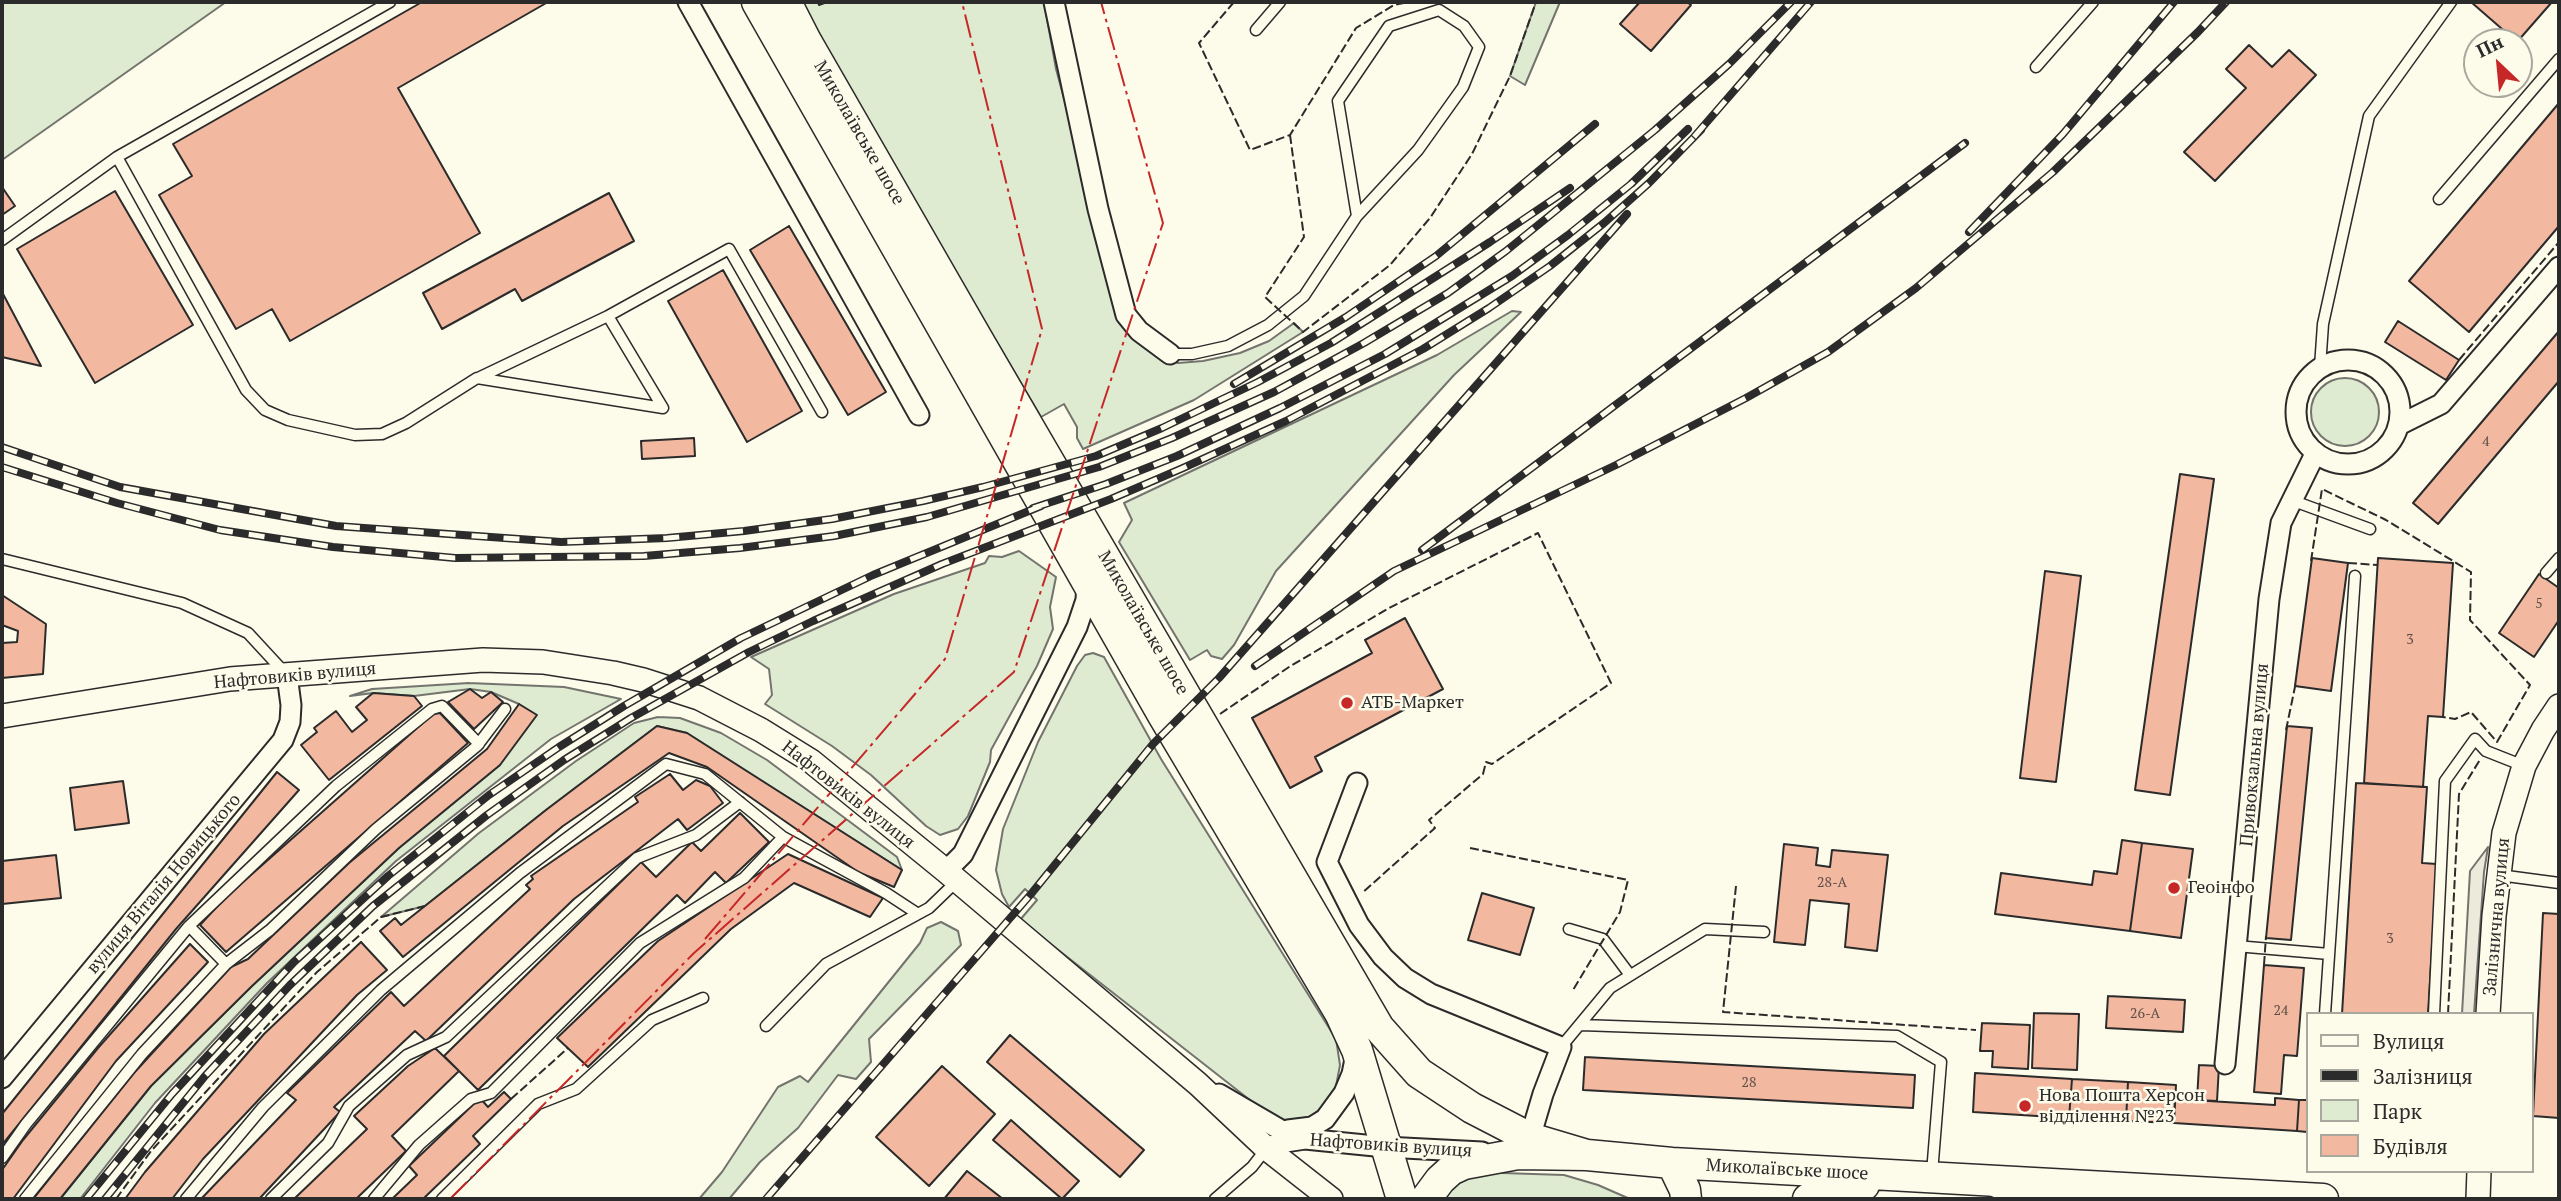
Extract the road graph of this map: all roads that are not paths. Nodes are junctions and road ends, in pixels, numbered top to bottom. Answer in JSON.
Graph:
{"nodes":[{"id":1,"x":390,"y":2,"type":"edge"},
{"id":2,"x":688,"y":2,"type":"edge"},
{"id":3,"x":757,"y":2,"type":"edge"},
{"id":4,"x":786,"y":2,"type":"edge"},
{"id":5,"x":1054,"y":2,"type":"edge"},
{"id":6,"x":1280,"y":2,"type":"edge"},
{"id":7,"x":2093,"y":2,"type":"edge"},
{"id":8,"x":2451,"y":2,"type":"edge"},
{"id":9,"x":1256,"y":30,"type":"dead end"},
{"id":10,"x":2559,"y":59,"type":"edge"},
{"id":11,"x":2036,"y":67,"type":"dead end"},
{"id":12,"x":117,"y":157,"type":"junction"},
{"id":13,"x":2439,"y":199,"type":"dead end"},
{"id":14,"x":1357,"y":215,"type":"junction"},
{"id":15,"x":2,"y":240,"type":"edge"},
{"id":16,"x":2559,"y":267,"type":"edge"},
{"id":17,"x":608,"y":316,"type":"junction"},
{"id":18,"x":1170,"y":354,"type":"joint"},
{"id":19,"x":2320,"y":367,"type":"junction"},
{"id":20,"x":477,"y":378,"type":"junction"},
{"id":21,"x":822,"y":412,"type":"dead end"},
{"id":22,"x":919,"y":415,"type":"dead end"},
{"id":23,"x":2399,"y":425,"type":"junction"},
{"id":24,"x":2315,"y":454,"type":"junction"},
{"id":25,"x":2291,"y":500,"type":"junction"},
{"id":26,"x":2370,"y":529,"type":"dead end"},
{"id":27,"x":2559,"y":558,"type":"edge"},
{"id":28,"x":2,"y":559,"type":"edge"},
{"id":29,"x":2546,"y":573,"type":"dead end"},
{"id":30,"x":2355,"y":576,"type":"dead end"},
{"id":31,"x":1087,"y":581,"type":"junction"},
{"id":32,"x":287,"y":675,"type":"junction"},
{"id":33,"x":2559,"y":706,"type":"edge"},
{"id":34,"x":505,"y":709,"type":"dead end"},
{"id":35,"x":2,"y":716,"type":"edge"},
{"id":36,"x":479,"y":744,"type":"junction"},
{"id":37,"x":2524,"y":766,"type":"junction"},
{"id":38,"x":1357,"y":783,"type":"dead end"},
{"id":39,"x":740,"y":803,"type":"junction"},
{"id":40,"x":783,"y":838,"type":"junction"},
{"id":41,"x":2498,"y":875,"type":"junction"},
{"id":42,"x":951,"y":876,"type":"junction"},
{"id":43,"x":2559,"y":883,"type":"edge"},
{"id":44,"x":918,"y":914,"type":"junction"},
{"id":45,"x":189,"y":926,"type":"junction"},
{"id":46,"x":1569,"y":929,"type":"dead end"},
{"id":47,"x":1764,"y":932,"type":"dead end"},
{"id":48,"x":2235,"y":946,"type":"junction"},
{"id":49,"x":2329,"y":954,"type":"junction"},
{"id":50,"x":226,"y":964,"type":"junction"},
{"id":51,"x":1630,"y":975,"type":"junction"},
{"id":52,"x":703,"y":998,"type":"dead end"},
{"id":53,"x":2325,"y":1012,"type":"edge"},
{"id":54,"x":2434,"y":1012,"type":"edge"},
{"id":55,"x":2488,"y":1012,"type":"edge"},
{"id":56,"x":766,"y":1026,"type":"dead end"},
{"id":57,"x":1581,"y":1026,"type":"junction"},
{"id":58,"x":1560,"y":1047,"type":"junction"},
{"id":59,"x":1357,"y":1049,"type":"junction"},
{"id":60,"x":2225,"y":1064,"type":"dead end"},
{"id":61,"x":2,"y":1079,"type":"edge"},
{"id":62,"x":1272,"y":1139,"type":"junction"},
{"id":63,"x":1524,"y":1146,"type":"junction"},
{"id":64,"x":1385,"y":1147,"type":"junction"},
{"id":65,"x":2,"y":1158,"type":"edge"},
{"id":66,"x":1672,"y":1163,"type":"junction"},
{"id":67,"x":2479,"y":1173,"type":"edge"},
{"id":68,"x":1902,"y":1177,"type":"junction"},
{"id":69,"x":1932,"y":1178,"type":"junction"},
{"id":70,"x":1984,"y":1181,"type":"junction"},
{"id":71,"x":24,"y":1199,"type":"edge"},
{"id":72,"x":186,"y":1199,"type":"edge"},
{"id":73,"x":271,"y":1199,"type":"edge"},
{"id":74,"x":374,"y":1199,"type":"edge"},
{"id":75,"x":442,"y":1199,"type":"edge"},
{"id":76,"x":1214,"y":1199,"type":"edge"},
{"id":77,"x":1331,"y":1199,"type":"edge"},
{"id":78,"x":1402,"y":1199,"type":"edge"},
{"id":79,"x":1426,"y":1199,"type":"edge"},
{"id":80,"x":1686,"y":1199,"type":"edge"},
{"id":81,"x":1808,"y":1199,"type":"edge"},
{"id":82,"x":2018,"y":1199,"type":"edge"},
{"id":83,"x":2323,"y":1199,"type":"edge"},
{"id":84,"x":2478,"y":1199,"type":"edge"}],
"edges":[{"from":1,"to":12,"type":"lane"},
{"from":2,"to":22,"type":"street"},
{"from":3,"to":31,"type":"main road","name":"Миколаївське шосе"},
{"from":4,"to":63,"type":"main road","name":"Миколаївське шосе"},
{"from":5,"to":18,"type":"street"},
{"from":6,"to":9,"type":"lane"},
{"from":7,"to":11,"type":"lane"},
{"from":8,"to":19,"type":"lane"},
{"from":10,"to":13,"type":"lane"},
{"from":12,"to":15,"type":"lane"},
{"from":12,"to":20,"type":"lane"},
{"from":14,"to":14,"type":"lane"},
{"from":14,"to":18,"type":"lane"},
{"from":16,"to":23,"type":"street"},
{"from":17,"to":20,"type":"lane"},
{"from":17,"to":20,"type":"lane"},
{"from":17,"to":21,"type":"lane"},
{"from":19,"to":23,"type":"street"},
{"from":19,"to":24,"type":"street"},
{"from":23,"to":24,"type":"street"},
{"from":24,"to":25,"type":"street","name":"Привокзальна вулиця"},
{"from":25,"to":26,"type":"lane"},
{"from":25,"to":48,"type":"street","name":"Привокзальна вулиця"},
{"from":27,"to":29,"type":"lane"},
{"from":28,"to":32,"type":"lane"},
{"from":30,"to":49,"type":"lane"},
{"from":31,"to":42,"type":"street"},
{"from":31,"to":59,"type":"main road","name":"Миколаївське шосе"},
{"from":32,"to":35,"type":"street","name":"Нафтовиків вулиця"},
{"from":32,"to":42,"type":"street","name":"Нафтовиків вулиця"},
{"from":32,"to":61,"type":"street","name":"вулиця Віталія Новицького"},
{"from":33,"to":37,"type":"street","name":"Залізнична вулиця"},
{"from":34,"to":36,"type":"lane"},
{"from":36,"to":45,"type":"lane"},
{"from":36,"to":50,"type":"lane"},
{"from":37,"to":41,"type":"street","name":"Залізнична вулиця"},
{"from":37,"to":54,"type":"lane"},
{"from":38,"to":58,"type":"street"},
{"from":39,"to":40,"type":"lane"},
{"from":39,"to":72,"type":"lane"},
{"from":39,"to":73,"type":"lane"},
{"from":40,"to":44,"type":"lane"},
{"from":40,"to":74,"type":"lane"},
{"from":41,"to":43,"type":"lane"},
{"from":41,"to":55,"type":"street","name":"Залізнична вулиця"},
{"from":42,"to":44,"type":"lane"},
{"from":42,"to":62,"type":"street","name":"Нафтовиків вулиця"},
{"from":44,"to":56,"type":"lane"},
{"from":45,"to":50,"type":"lane"},
{"from":45,"to":65,"type":"lane"},
{"from":46,"to":51,"type":"lane"},
{"from":47,"to":51,"type":"lane"},
{"from":48,"to":49,"type":"lane"},
{"from":48,"to":60,"type":"street","name":"Привокзальна вулиця"},
{"from":49,"to":53,"type":"lane"},
{"from":50,"to":71,"type":"lane"},
{"from":51,"to":57,"type":"lane"},
{"from":52,"to":75,"type":"lane"},
{"from":57,"to":58,"type":"lane"},
{"from":57,"to":69,"type":"lane"},
{"from":58,"to":63,"type":"street"},
{"from":59,"to":62,"type":"street"},
{"from":59,"to":64,"type":"main road","name":"Миколаївське шосе"},
{"from":62,"to":64,"type":"street","name":"Нафтовиків вулиця"},
{"from":62,"to":76,"type":"lane"},
{"from":62,"to":77,"type":"street","name":"Нафтовиків вулиця"},
{"from":63,"to":64,"type":"street","name":"Нафтовиків вулиця"},
{"from":63,"to":66,"type":"main road","name":"Миколаївське шосе"},
{"from":63,"to":79,"type":"main road"},
{"from":64,"to":78,"type":"main road","name":"Миколаївське шосе"},
{"from":66,"to":68,"type":"main road","name":"Миколаївське шосе"},
{"from":66,"to":80,"type":"main road"},
{"from":67,"to":84,"type":"street"},
{"from":68,"to":69,"type":"main road","name":"Миколаївське шосе"},
{"from":68,"to":81,"type":"main road","name":"Миколаївське шосе"},
{"from":69,"to":70,"type":"main road","name":"Миколаївське шосе"},
{"from":70,"to":82,"type":"street"},
{"from":70,"to":83,"type":"main road","name":"Миколаївське шосе"}]}
